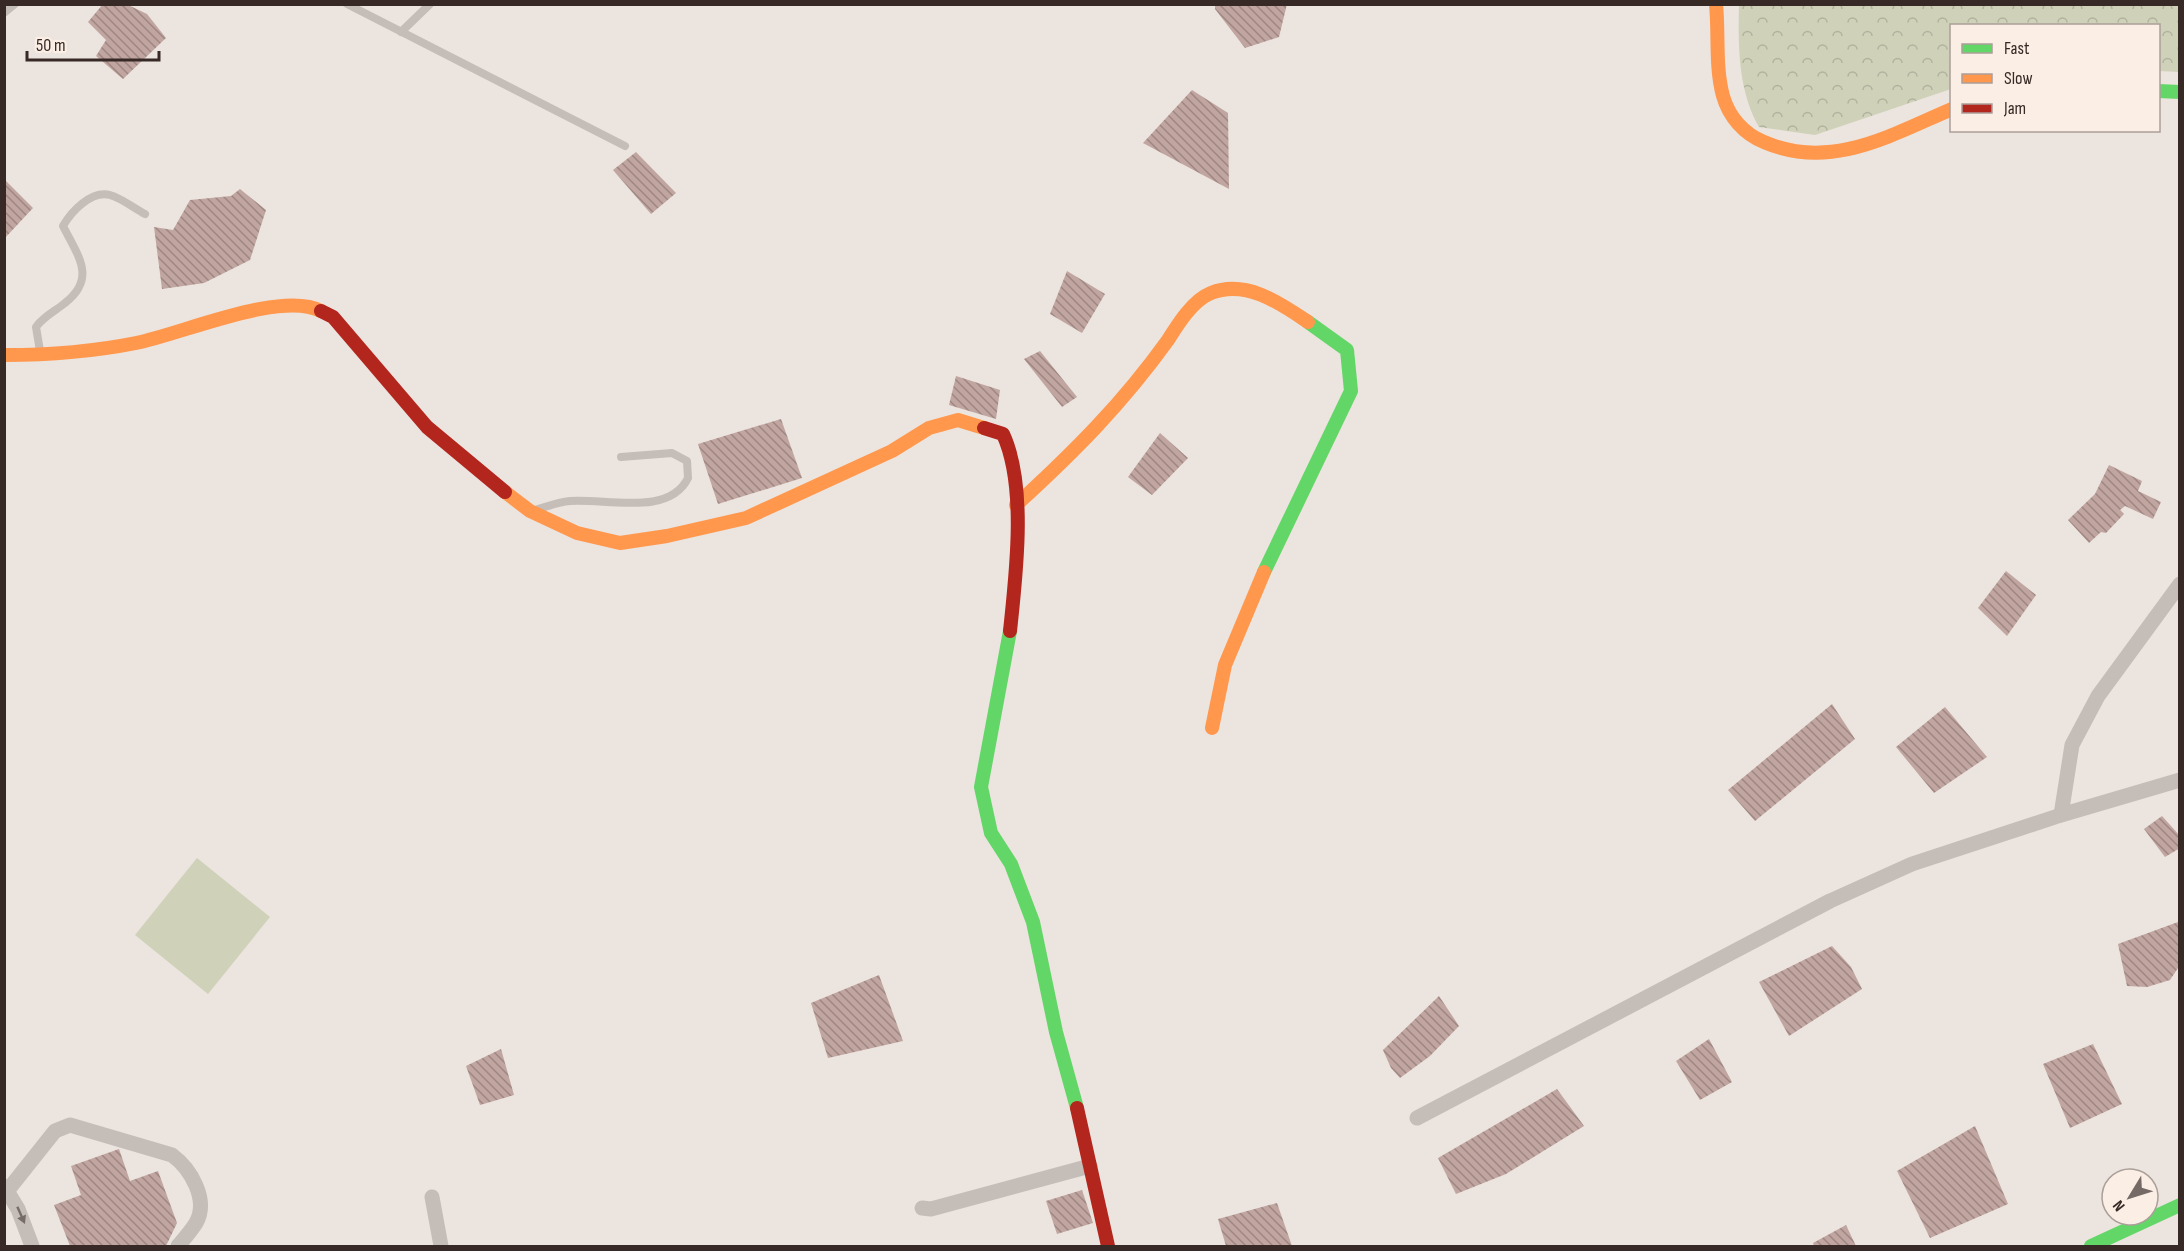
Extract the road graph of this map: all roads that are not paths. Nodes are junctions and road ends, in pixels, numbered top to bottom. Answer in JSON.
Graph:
{"nodes":[{"id":1,"x":15,"y":4,"type":"edge"},
{"id":2,"x":347,"y":4,"type":"edge"},
{"id":3,"x":430,"y":4,"type":"edge"},
{"id":4,"x":1716,"y":4,"type":"edge"},
{"id":5,"x":4,"y":13,"type":"edge"},
{"id":6,"x":401,"y":32,"type":"junction"},
{"id":7,"x":2160,"y":91,"type":"edge"},
{"id":8,"x":2180,"y":92,"type":"edge"},
{"id":9,"x":1950,"y":110,"type":"edge"},
{"id":10,"x":625,"y":146,"type":"dead end"},
{"id":11,"x":144,"y":213,"type":"dead end"},
{"id":12,"x":4,"y":355,"type":"edge"},
{"id":13,"x":41,"y":355,"type":"junction"},
{"id":14,"x":621,"y":457,"type":"dead end"},
{"id":15,"x":1016,"y":505,"type":"junction"},
{"id":16,"x":530,"y":511,"type":"junction"},
{"id":17,"x":2180,"y":584,"type":"edge"},
{"id":18,"x":1212,"y":728,"type":"dead end"},
{"id":19,"x":2180,"y":780,"type":"edge"},
{"id":20,"x":2061,"y":815,"type":"junction"},
{"id":21,"x":1416,"y":1118,"type":"dead end"},
{"id":22,"x":1090,"y":1166,"type":"junction"},
{"id":23,"x":6,"y":1188,"type":"edge"},
{"id":24,"x":432,"y":1197,"type":"dead end"},
{"id":25,"x":2180,"y":1205,"type":"edge"},
{"id":26,"x":922,"y":1208,"type":"dead end"},
{"id":27,"x":32,"y":1246,"type":"edge"},
{"id":28,"x":178,"y":1246,"type":"edge"},
{"id":29,"x":441,"y":1246,"type":"edge"},
{"id":30,"x":1108,"y":1246,"type":"edge"},
{"id":31,"x":2091,"y":1246,"type":"edge"}],
"edges":[{"from":1,"to":5,"type":"lane"},
{"from":2,"to":6,"type":"lane"},
{"from":3,"to":6,"type":"lane"},
{"from":4,"to":9,"type":"street"},
{"from":6,"to":10,"type":"lane"},
{"from":7,"to":8,"type":"street"},
{"from":11,"to":13,"type":"lane"},
{"from":12,"to":13,"type":"street"},
{"from":13,"to":16,"type":"street"},
{"from":14,"to":16,"type":"lane"},
{"from":15,"to":16,"type":"street"},
{"from":15,"to":18,"type":"street"},
{"from":15,"to":22,"type":"street"},
{"from":17,"to":20,"type":"street"},
{"from":19,"to":20,"type":"street"},
{"from":20,"to":21,"type":"street"},
{"from":22,"to":26,"type":"street"},
{"from":22,"to":30,"type":"street"},
{"from":23,"to":27,"type":"street","one_way":true},
{"from":23,"to":28,"type":"street"},
{"from":24,"to":29,"type":"street"},
{"from":25,"to":31,"type":"street"}]}
